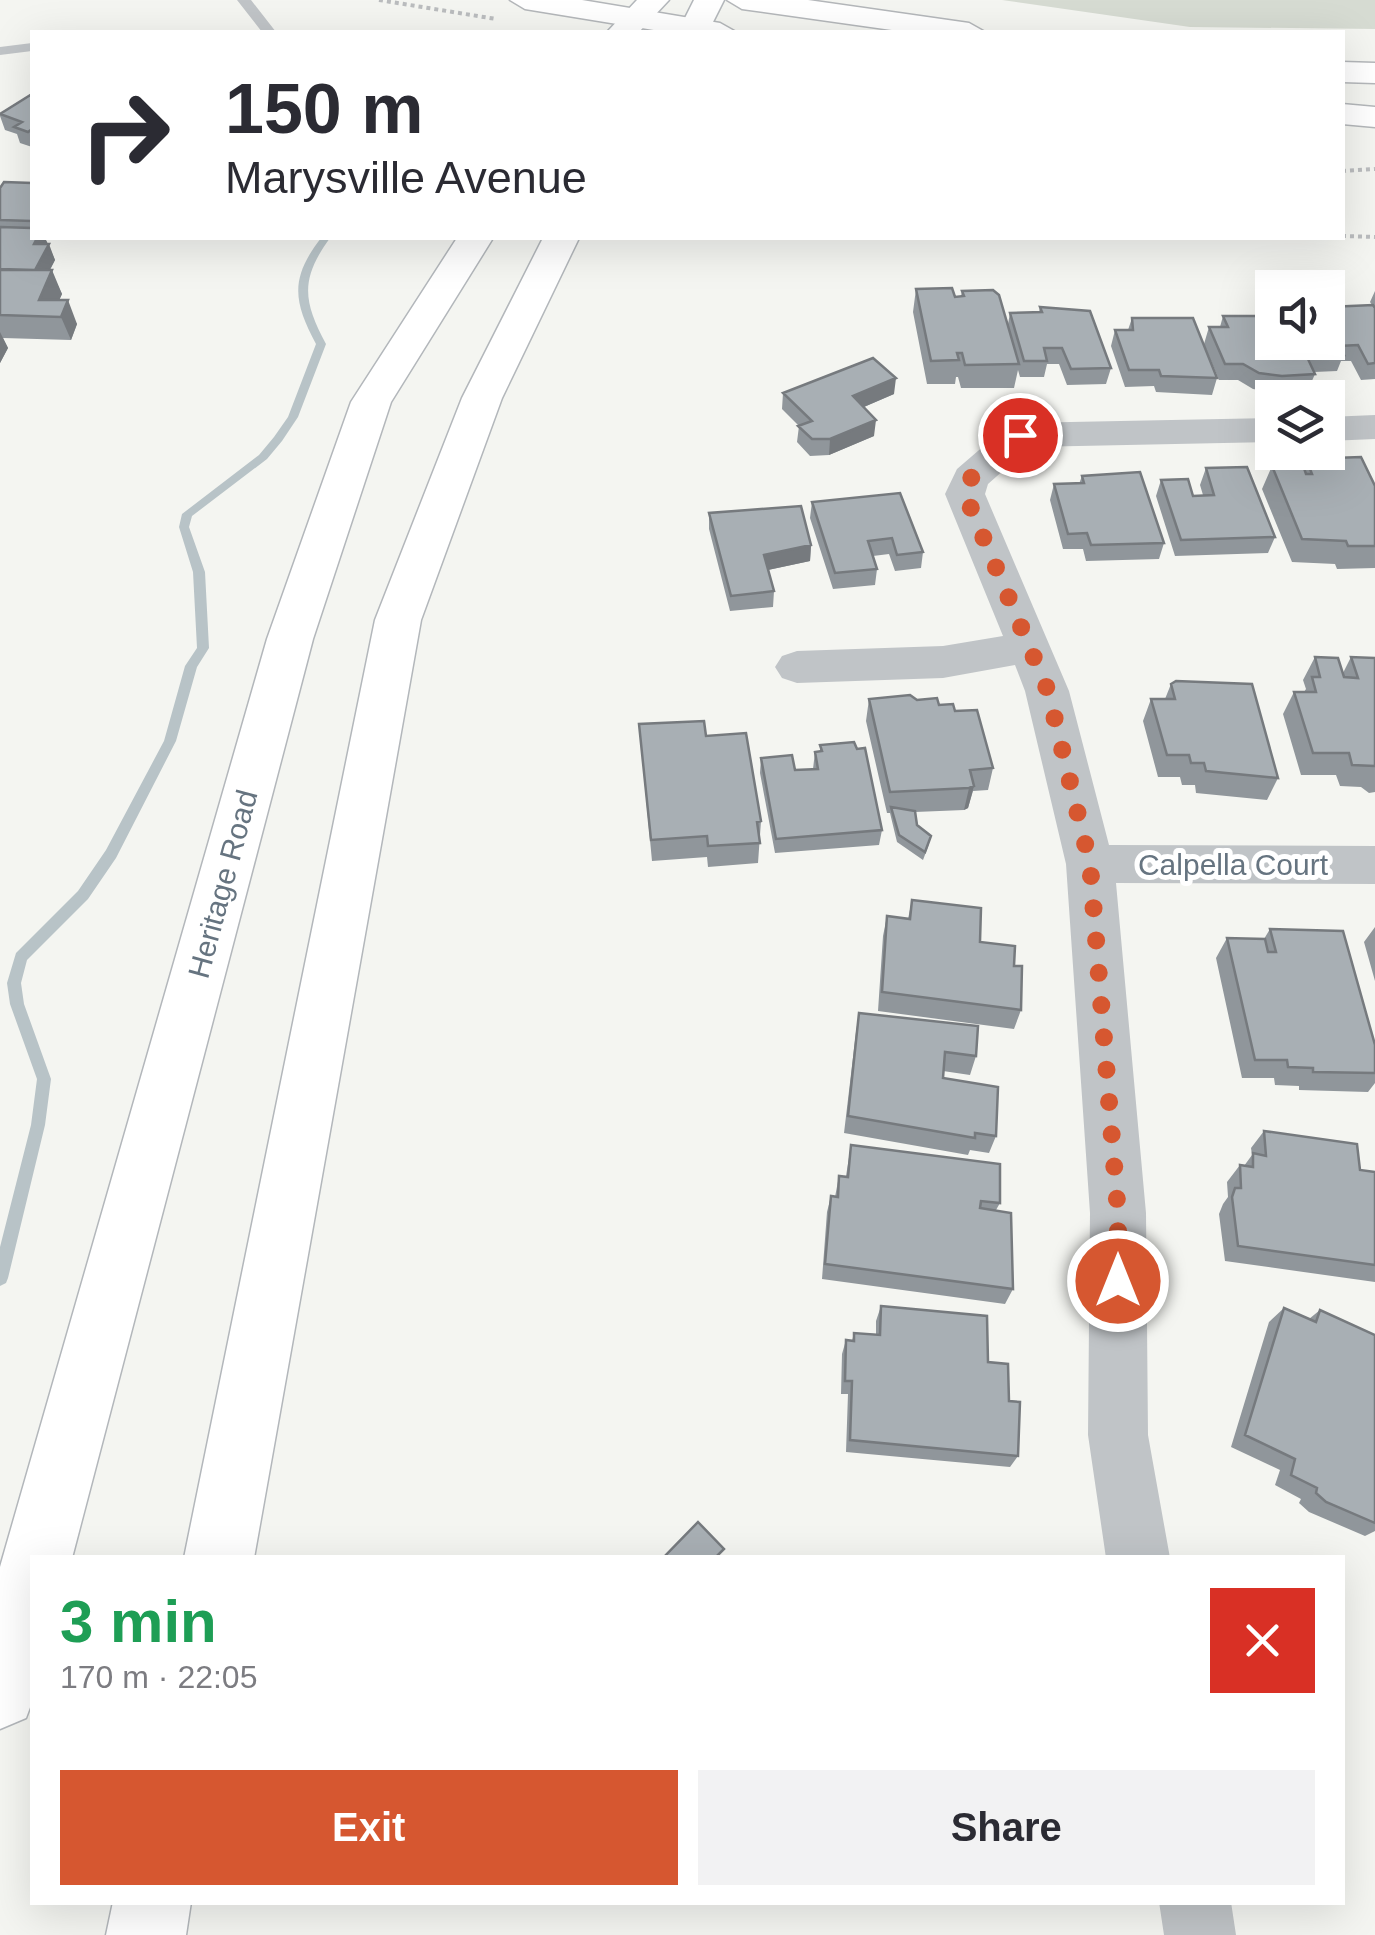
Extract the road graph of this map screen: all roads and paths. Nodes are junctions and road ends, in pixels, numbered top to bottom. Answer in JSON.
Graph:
{"nodes":[{"id":1,"x":244,"y":0,"type":"edge"},
{"id":2,"x":379,"y":0,"type":"edge"},
{"id":3,"x":742,"y":0,"type":"edge"},
{"id":4,"x":519,"y":11,"type":"edge"},
{"id":5,"x":637,"y":17,"type":"edge"},
{"id":6,"x":704,"y":23,"type":"edge"},
{"id":7,"x":268,"y":30,"type":"edge"},
{"id":8,"x":955,"y":30,"type":"edge"},
{"id":9,"x":30,"y":47,"type":"edge"},
{"id":10,"x":0,"y":50,"type":"edge"},
{"id":11,"x":1345,"y":72,"type":"edge"},
{"id":12,"x":1375,"y":73,"type":"edge"},
{"id":13,"x":1345,"y":114,"type":"edge"},
{"id":14,"x":1375,"y":117,"type":"edge"},
{"id":15,"x":1375,"y":169,"type":"edge"},
{"id":16,"x":1345,"y":171,"type":"edge"},
{"id":17,"x":1345,"y":236,"type":"edge"},
{"id":18,"x":1375,"y":236,"type":"edge"},
{"id":19,"x":475,"y":240,"type":"edge"},
{"id":20,"x":560,"y":240,"type":"edge"},
{"id":21,"x":1375,"y":428,"type":"edge"},
{"id":22,"x":1345,"y":429,"type":"edge"},
{"id":23,"x":1255,"y":430,"type":"edge"},
{"id":24,"x":1029,"y":646,"type":"junction"},
{"id":25,"x":797,"y":667,"type":"dead end"},
{"id":26,"x":1090,"y":864,"type":"junction"},
{"id":27,"x":1375,"y":865,"type":"edge"},
{"id":28,"x":38,"y":1555,"type":"edge"},
{"id":29,"x":219,"y":1555,"type":"edge"},
{"id":30,"x":1138,"y":1555,"type":"edge"},
{"id":31,"x":30,"y":1581,"type":"edge"},
{"id":32,"x":0,"y":1692,"type":"edge"},
{"id":33,"x":151,"y":1905,"type":"edge"},
{"id":34,"x":1195,"y":1905,"type":"edge"},
{"id":35,"x":146,"y":1935,"type":"edge"},
{"id":36,"x":1200,"y":1935,"type":"edge"}],
"edges":[{"from":1,"to":7,"type":"lane"},
{"from":2,"to":4,"type":"path"},
{"from":3,"to":8,"type":"main road"},
{"from":4,"to":5,"type":"main road"},
{"from":5,"to":6,"type":"main road"},
{"from":9,"to":10,"type":"lane"},
{"from":11,"to":12,"type":"main road"},
{"from":13,"to":14,"type":"main road"},
{"from":15,"to":16,"type":"path"},
{"from":17,"to":18,"type":"path"},
{"from":19,"to":28,"type":"main road","name":"Heritage Road"},
{"from":20,"to":29,"type":"main road"},
{"from":21,"to":22,"type":"street"},
{"from":23,"to":24,"type":"street"},
{"from":24,"to":25,"type":"street"},
{"from":24,"to":26,"type":"street"},
{"from":26,"to":27,"type":"street","name":"Calpella Court"},
{"from":26,"to":30,"type":"street"},
{"from":31,"to":32,"type":"main road"},
{"from":33,"to":35,"type":"main road"},
{"from":34,"to":36,"type":"street"}]}
